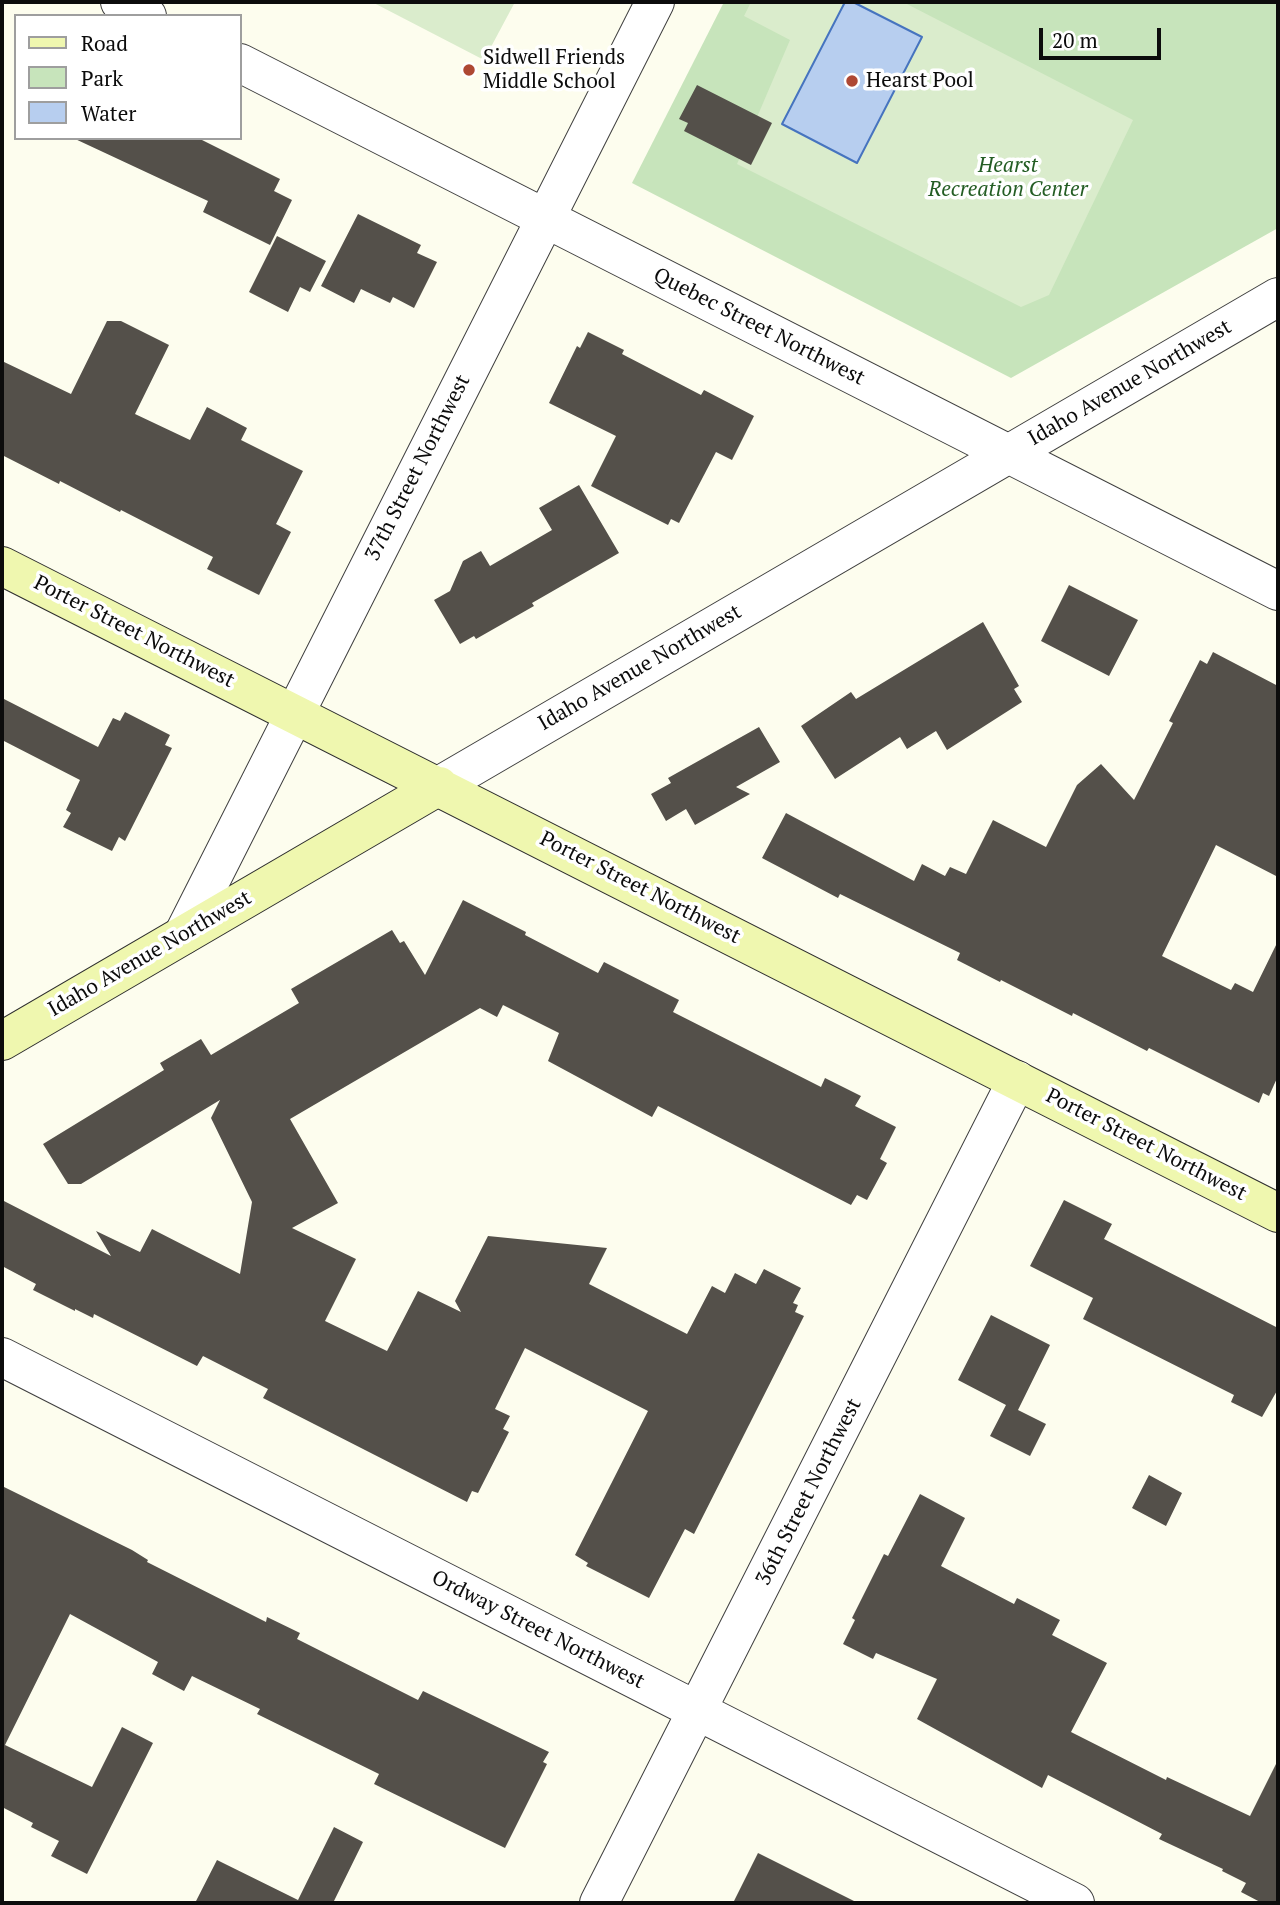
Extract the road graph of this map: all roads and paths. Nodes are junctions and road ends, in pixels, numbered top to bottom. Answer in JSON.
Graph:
{"nodes":[{"id":1,"x":120,"y":2,"type":"edge"},
{"id":2,"x":655,"y":2,"type":"edge"},
{"id":3,"x":143,"y":14,"type":"edge"},
{"id":4,"x":242,"y":64,"type":"edge"},
{"id":5,"x":544,"y":218,"type":"junction"},
{"id":6,"x":1278,"y":297,"type":"edge"},
{"id":7,"x":1008,"y":453,"type":"junction"},
{"id":8,"x":2,"y":566,"type":"edge"},
{"id":9,"x":1278,"y":591,"type":"edge"},
{"id":10,"x":295,"y":713,"type":"junction"},
{"id":11,"x":439,"y":786,"type":"junction"},
{"id":12,"x":183,"y":935,"type":"junction"},
{"id":13,"x":2,"y":1041,"type":"edge"},
{"id":14,"x":1017,"y":1080,"type":"junction"},
{"id":15,"x":1278,"y":1213,"type":"edge"},
{"id":16,"x":2,"y":1357,"type":"edge"},
{"id":17,"x":698,"y":1711,"type":"junction"},
{"id":18,"x":599,"y":1903,"type":"edge"},
{"id":19,"x":1075,"y":1903,"type":"edge"}],
"edges":[{"from":1,"to":3,"type":"street"},
{"from":2,"to":5,"type":"street","name":"37th Street Northwest"},
{"from":4,"to":5,"type":"street","name":"Quebec Street Northwest"},
{"from":5,"to":7,"type":"street","name":"Quebec Street Northwest"},
{"from":5,"to":10,"type":"street","name":"37th Street Northwest"},
{"from":6,"to":7,"type":"street","name":"Idaho Avenue Northwest"},
{"from":7,"to":9,"type":"street","name":"Quebec Street Northwest"},
{"from":7,"to":11,"type":"street","name":"Idaho Avenue Northwest"},
{"from":8,"to":10,"type":"street","name":"Porter Street Northwest"},
{"from":10,"to":11,"type":"street","name":"Porter Street Northwest"},
{"from":10,"to":12,"type":"street","name":"37th Street Northwest"},
{"from":11,"to":12,"type":"street","name":"Idaho Avenue Northwest"},
{"from":11,"to":14,"type":"street","name":"Porter Street Northwest"},
{"from":12,"to":13,"type":"street","name":"Idaho Avenue Northwest"},
{"from":14,"to":15,"type":"street","name":"Porter Street Northwest"},
{"from":14,"to":17,"type":"street","name":"36th Street Northwest"},
{"from":16,"to":17,"type":"street","name":"Ordway Street Northwest"},
{"from":17,"to":18,"type":"street","name":"36th Street Northwest"},
{"from":17,"to":19,"type":"street","name":"Ordway Street Northwest"}]}
